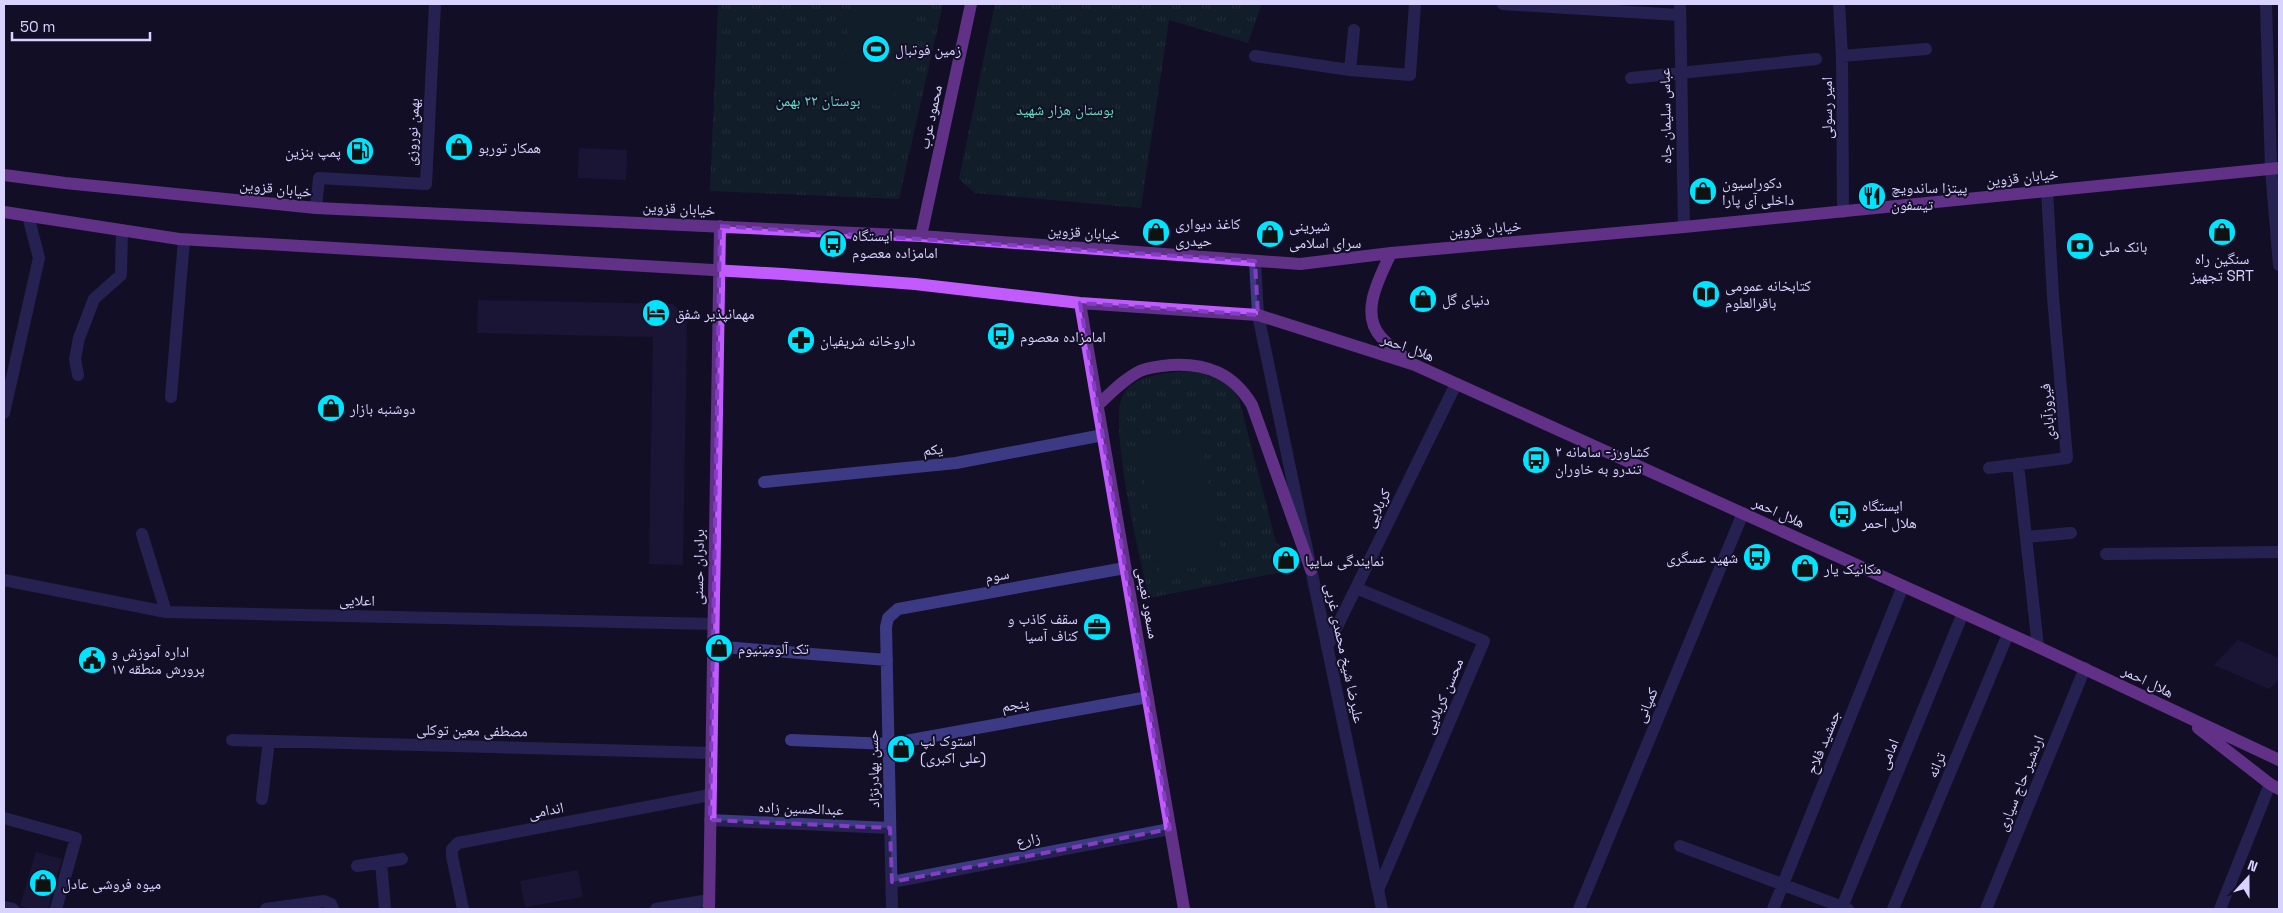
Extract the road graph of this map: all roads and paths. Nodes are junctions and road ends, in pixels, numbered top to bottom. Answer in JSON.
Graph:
{"nodes":[{"id":1,"x":435,"y":4,"type":"edge"},
{"id":2,"x":971,"y":4,"type":"edge"},
{"id":3,"x":1415,"y":4,"type":"edge"},
{"id":4,"x":1502,"y":4,"type":"edge"},
{"id":5,"x":1839,"y":4,"type":"edge"},
{"id":6,"x":2266,"y":4,"type":"edge"},
{"id":7,"x":1680,"y":9,"type":"edge"},
{"id":8,"x":1354,"y":30,"type":"dead end"},
{"id":9,"x":1926,"y":49,"type":"dead end"},
{"id":10,"x":1255,"y":56,"type":"dead end"},
{"id":11,"x":1842,"y":56,"type":"junction"},
{"id":12,"x":1816,"y":59,"type":"dead end"},
{"id":13,"x":1350,"y":70,"type":"junction"},
{"id":14,"x":1681,"y":74,"type":"junction"},
{"id":15,"x":1630,"y":78,"type":"dead end"},
{"id":16,"x":2275,"y":168,"type":"edge"},
{"id":17,"x":4,"y":175,"type":"edge"},
{"id":18,"x":2047,"y":190,"type":"junction"},
{"id":19,"x":316,"y":208,"type":"junction"},
{"id":20,"x":4,"y":212,"type":"edge"},
{"id":21,"x":1843,"y":212,"type":"junction"},
{"id":22,"x":28,"y":216,"type":"junction"},
{"id":23,"x":720,"y":226,"type":"junction"},
{"id":24,"x":1684,"y":227,"type":"junction"},
{"id":25,"x":122,"y":230,"type":"junction"},
{"id":26,"x":921,"y":236,"type":"junction"},
{"id":27,"x":184,"y":240,"type":"junction"},
{"id":28,"x":1391,"y":253,"type":"junction"},
{"id":29,"x":1255,"y":261,"type":"junction"},
{"id":30,"x":2279,"y":265,"type":"edge"},
{"id":31,"x":718,"y":271,"type":"junction"},
{"id":32,"x":1080,"y":303,"type":"junction"},
{"id":33,"x":1258,"y":315,"type":"junction"},
{"id":34,"x":1415,"y":365,"type":"junction"},
{"id":35,"x":78,"y":375,"type":"dead end"},
{"id":36,"x":1456,"y":384,"type":"junction"},
{"id":37,"x":171,"y":397,"type":"dead end"},
{"id":38,"x":1098,"y":404,"type":"junction"},
{"id":39,"x":4,"y":413,"type":"edge"},
{"id":40,"x":1102,"y":435,"type":"junction"},
{"id":41,"x":2018,"y":464,"type":"junction"},
{"id":42,"x":1989,"y":468,"type":"dead end"},
{"id":43,"x":764,"y":482,"type":"dead end"},
{"id":44,"x":1743,"y":513,"type":"junction"},
{"id":45,"x":2071,"y":533,"type":"dead end"},
{"id":46,"x":142,"y":534,"type":"dead end"},
{"id":47,"x":2026,"y":537,"type":"junction"},
{"id":48,"x":2279,"y":552,"type":"edge"},
{"id":49,"x":2106,"y":554,"type":"dead end"},
{"id":50,"x":1125,"y":568,"type":"junction"},
{"id":51,"x":1311,"y":570,"type":"junction"},
{"id":52,"x":4,"y":580,"type":"edge"},
{"id":53,"x":1903,"y":586,"type":"junction"},
{"id":54,"x":1356,"y":588,"type":"junction"},
{"id":55,"x":166,"y":612,"type":"junction"},
{"id":56,"x":1963,"y":613,"type":"junction"},
{"id":57,"x":713,"y":624,"type":"junction"},
{"id":58,"x":886,"y":627,"type":"joint"},
{"id":59,"x":2008,"y":634,"type":"junction"},
{"id":60,"x":712,"y":646,"type":"junction"},
{"id":61,"x":1327,"y":647,"type":"junction"},
{"id":62,"x":2038,"y":647,"type":"junction"},
{"id":63,"x":887,"y":660,"type":"junction"},
{"id":64,"x":2085,"y":668,"type":"junction"},
{"id":65,"x":1148,"y":697,"type":"junction"},
{"id":66,"x":2182,"y":715,"type":"junction"},
{"id":67,"x":232,"y":740,"type":"dead end"},
{"id":68,"x":790,"y":740,"type":"dead end"},
{"id":69,"x":268,"y":741,"type":"junction"},
{"id":70,"x":889,"y":744,"type":"junction"},
{"id":71,"x":711,"y":753,"type":"junction"},
{"id":72,"x":2279,"y":760,"type":"edge"},
{"id":73,"x":2275,"y":786,"type":"edge"},
{"id":74,"x":710,"y":795,"type":"junction"},
{"id":75,"x":262,"y":799,"type":"dead end"},
{"id":76,"x":4,"y":818,"type":"edge"},
{"id":77,"x":710,"y":820,"type":"junction"},
{"id":78,"x":890,"y":828,"type":"junction"},
{"id":79,"x":1170,"y":829,"type":"junction"},
{"id":80,"x":1680,"y":846,"type":"dead end"},
{"id":81,"x":402,"y":859,"type":"dead end"},
{"id":82,"x":381,"y":862,"type":"junction"},
{"id":83,"x":357,"y":866,"type":"dead end"},
{"id":84,"x":892,"y":882,"type":"junction"},
{"id":85,"x":1783,"y":885,"type":"junction"},
{"id":86,"x":1378,"y":890,"type":"junction"},
{"id":87,"x":709,"y":905,"type":"edge"},
{"id":88,"x":4,"y":907,"type":"edge"},
{"id":89,"x":1845,"y":908,"type":"edge"},
{"id":90,"x":13,"y":909,"type":"edge"},
{"id":91,"x":56,"y":909,"type":"edge"},
{"id":92,"x":266,"y":909,"type":"edge"},
{"id":93,"x":334,"y":909,"type":"edge"},
{"id":94,"x":385,"y":909,"type":"edge"},
{"id":95,"x":463,"y":909,"type":"edge"},
{"id":96,"x":656,"y":909,"type":"edge"},
{"id":97,"x":892,"y":909,"type":"edge"},
{"id":98,"x":1184,"y":909,"type":"edge"},
{"id":99,"x":1382,"y":909,"type":"edge"},
{"id":100,"x":1579,"y":909,"type":"edge"},
{"id":101,"x":1773,"y":909,"type":"edge"},
{"id":102,"x":1893,"y":909,"type":"edge"},
{"id":103,"x":1986,"y":909,"type":"edge"},
{"id":104,"x":2220,"y":909,"type":"edge"}],
"edges":[{"from":1,"to":19,"type":"street","name":"بهمن نوروزی"},
{"from":2,"to":26,"type":"main road","name":"محمود عرب"},
{"from":3,"to":13,"type":"street"},
{"from":4,"to":7,"type":"street"},
{"from":5,"to":11,"type":"street","name":"امیر رسولی"},
{"from":6,"to":16,"type":"street"},
{"from":7,"to":14,"type":"street","name":"عباس سلیمان جاه"},
{"from":8,"to":13,"type":"street"},
{"from":9,"to":11,"type":"street"},
{"from":10,"to":13,"type":"street"},
{"from":11,"to":21,"type":"street","name":"امیر رسولی"},
{"from":12,"to":14,"type":"street"},
{"from":14,"to":15,"type":"street"},
{"from":14,"to":24,"type":"street","name":"عباس سلیمان جاه"},
{"from":16,"to":18,"type":"main road","name":"خیابان قزوین"},
{"from":16,"to":30,"type":"street"},
{"from":17,"to":19,"type":"main road","name":"خیابان قزوین"},
{"from":18,"to":21,"type":"main road","name":"خیابان قزوین"},
{"from":18,"to":41,"type":"street","name":"فیروزآبادی"},
{"from":19,"to":23,"type":"main road","name":"خیابان قزوین"},
{"from":20,"to":22,"type":"main road"},
{"from":21,"to":24,"type":"main road","name":"خیابان قزوین"},
{"from":22,"to":25,"type":"main road"},
{"from":22,"to":39,"type":"street"},
{"from":23,"to":26,"type":"main road","name":"خیابان قزوین"},
{"from":23,"to":31,"type":"main road","name":"برادران حسنی"},
{"from":24,"to":28,"type":"main road","name":"خیابان قزوین"},
{"from":25,"to":27,"type":"main road"},
{"from":25,"to":35,"type":"street"},
{"from":26,"to":29,"type":"main road","name":"خیابان قزوین"},
{"from":27,"to":31,"type":"main road"},
{"from":27,"to":37,"type":"street"},
{"from":28,"to":29,"type":"main road","name":"خیابان قزوین"},
{"from":28,"to":34,"type":"main road"},
{"from":29,"to":33,"type":"street","name":"علیرضا شیخ محمدی غربی"},
{"from":31,"to":32,"type":"main road"},
{"from":31,"to":57,"type":"main road","name":"برادران حسنی"},
{"from":32,"to":33,"type":"main road"},
{"from":32,"to":38,"type":"main road","name":"مسعود نعیمی"},
{"from":33,"to":34,"type":"main road","name":"هلال احمر"},
{"from":33,"to":51,"type":"street","name":"علیرضا شیخ محمدی غربی"},
{"from":34,"to":36,"type":"main road","name":"هلال احمر"},
{"from":36,"to":44,"type":"main road","name":"هلال احمر"},
{"from":36,"to":54,"type":"street","name":"کربلایی"},
{"from":38,"to":40,"type":"main road","name":"مسعود نعیمی"},
{"from":38,"to":51,"type":"main road"},
{"from":40,"to":43,"type":"street","name":"یکم"},
{"from":40,"to":50,"type":"main road","name":"مسعود نعیمی"},
{"from":41,"to":42,"type":"street"},
{"from":41,"to":47,"type":"street"},
{"from":44,"to":53,"type":"main road","name":"هلال احمر"},
{"from":44,"to":100,"type":"street","name":"کمپانی"},
{"from":45,"to":47,"type":"street"},
{"from":46,"to":55,"type":"street"},
{"from":47,"to":62,"type":"street"},
{"from":48,"to":49,"type":"street"},
{"from":50,"to":58,"type":"street","name":"سوم"},
{"from":50,"to":65,"type":"main road","name":"مسعود نعیمی"},
{"from":51,"to":61,"type":"street","name":"علیرضا شیخ محمدی غربی"},
{"from":52,"to":55,"type":"street","name":"اعلایی"},
{"from":53,"to":56,"type":"main road","name":"هلال احمر"},
{"from":53,"to":85,"type":"street","name":"جمشید فلاح"},
{"from":54,"to":61,"type":"street","name":"کربلایی"},
{"from":54,"to":86,"type":"street","name":"محسن کربلایی"},
{"from":55,"to":57,"type":"street","name":"اعلایی"},
{"from":56,"to":59,"type":"main road","name":"هلال احمر"},
{"from":56,"to":89,"type":"street","name":"امامی"},
{"from":57,"to":60,"type":"main road","name":"برادران حسنی"},
{"from":58,"to":63,"type":"street","name":"حسن بهادرنژاد"},
{"from":59,"to":62,"type":"main road","name":"هلال احمر"},
{"from":59,"to":102,"type":"street","name":"ترانه"},
{"from":60,"to":63,"type":"street"},
{"from":60,"to":71,"type":"main road","name":"برادران حسنی"},
{"from":61,"to":86,"type":"street","name":"علیرضا شیخ محمدی غربی"},
{"from":62,"to":64,"type":"main road","name":"هلال احمر"},
{"from":63,"to":70,"type":"street","name":"حسن بهادرنژاد"},
{"from":64,"to":66,"type":"main road","name":"هلال احمر"},
{"from":64,"to":103,"type":"street","name":"اردشیر حاج سیاری"},
{"from":65,"to":70,"type":"street","name":"پنجم"},
{"from":65,"to":79,"type":"main road","name":"مسعود نعیمی"},
{"from":66,"to":72,"type":"main road","name":"هلال احمر"},
{"from":66,"to":73,"type":"main road"},
{"from":67,"to":69,"type":"street","name":"مصطفی معین توکلی"},
{"from":68,"to":70,"type":"street","name":"پنجم"},
{"from":69,"to":71,"type":"street","name":"مصطفی معین توکلی"},
{"from":69,"to":75,"type":"street"},
{"from":70,"to":78,"type":"street","name":"حسن بهادرنژاد"},
{"from":71,"to":74,"type":"main road","name":"برادران حسنی"},
{"from":73,"to":104,"type":"street"},
{"from":74,"to":77,"type":"main road","name":"برادران حسنی"},
{"from":74,"to":95,"type":"street","name":"اندامی"},
{"from":76,"to":91,"type":"street"},
{"from":77,"to":78,"type":"street","name":"عبدالحسین زاده"},
{"from":77,"to":87,"type":"main road","name":"برادران حسنی"},
{"from":78,"to":84,"type":"street","name":"حسن بهادرنژاد"},
{"from":79,"to":84,"type":"street","name":"زارع"},
{"from":79,"to":98,"type":"main road","name":"مسعود نعیمی"},
{"from":80,"to":85,"type":"street"},
{"from":81,"to":82,"type":"street"},
{"from":82,"to":83,"type":"street"},
{"from":82,"to":94,"type":"street"},
{"from":84,"to":97,"type":"street","name":"حسن بهادرنژاد"},
{"from":85,"to":89,"type":"street"},
{"from":85,"to":101,"type":"street","name":"جمشید فلاح"},
{"from":86,"to":99,"type":"street","name":"علیرضا شیخ محمدی غربی"},
{"from":87,"to":96,"type":"street"},
{"from":88,"to":90,"type":"street"},
{"from":92,"to":93,"type":"street"}]}
